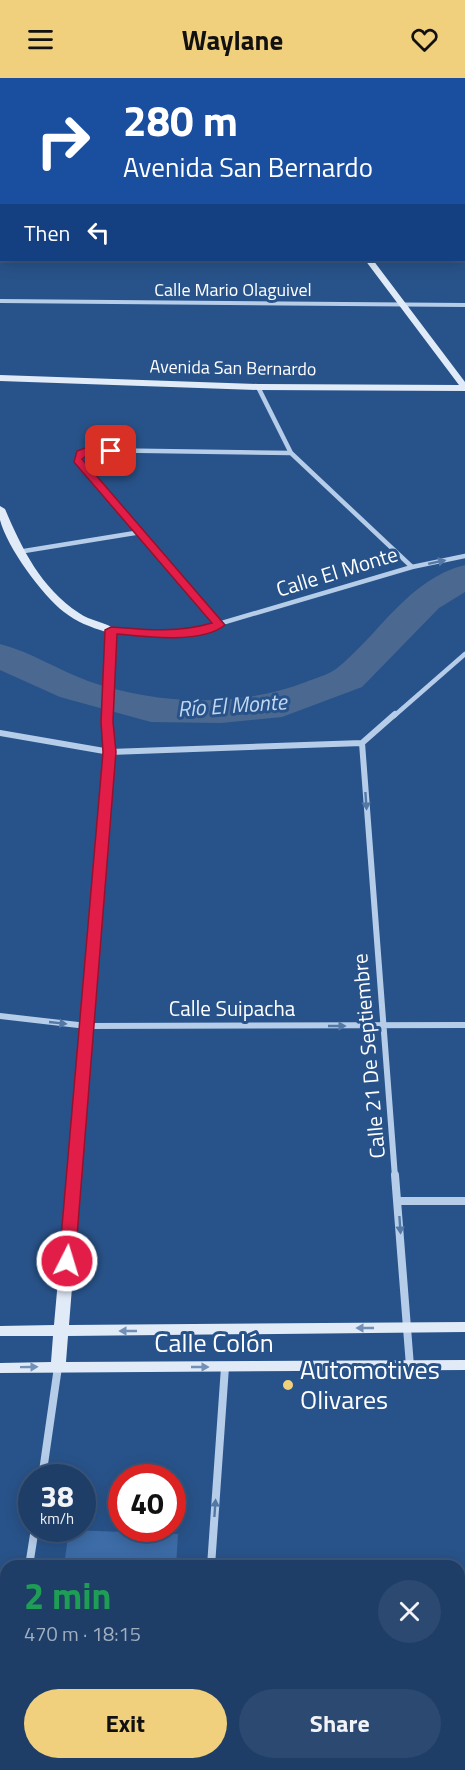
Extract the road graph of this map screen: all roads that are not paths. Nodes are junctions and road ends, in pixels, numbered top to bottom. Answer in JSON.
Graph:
{"nodes":[{"id":1,"x":370,"y":261,"type":"edge"},
{"id":2,"x":0,"y":301,"type":"edge"},
{"id":3,"x":400,"y":305,"type":"junction"},
{"id":4,"x":465,"y":305,"type":"edge"},
{"id":5,"x":0,"y":378,"type":"edge"},
{"id":6,"x":258,"y":387,"type":"junction"},
{"id":7,"x":465,"y":388,"type":"edge"},
{"id":8,"x":291,"y":453,"type":"junction"},
{"id":9,"x":0,"y":509,"type":"edge"},
{"id":10,"x":141,"y":532,"type":"junction"},
{"id":11,"x":18,"y":552,"type":"junction"},
{"id":12,"x":465,"y":556,"type":"edge"},
{"id":13,"x":412,"y":567,"type":"junction"},
{"id":14,"x":219,"y":625,"type":"junction"},
{"id":15,"x":111,"y":630,"type":"junction"},
{"id":16,"x":465,"y":654,"type":"edge"},
{"id":17,"x":0,"y":733,"type":"edge"},
{"id":18,"x":362,"y":742,"type":"junction"},
{"id":19,"x":110,"y":752,"type":"junction"},
{"id":20,"x":0,"y":1016,"type":"edge"},
{"id":21,"x":465,"y":1025,"type":"edge"},
{"id":22,"x":87,"y":1026,"type":"junction"},
{"id":23,"x":382,"y":1026,"type":"junction"},
{"id":24,"x":465,"y":1201,"type":"edge"},
{"id":25,"x":398,"y":1202,"type":"junction"},
{"id":26,"x":465,"y":1327,"type":"edge"},
{"id":27,"x":407,"y":1328,"type":"junction"},
{"id":28,"x":0,"y":1331,"type":"edge"},
{"id":29,"x":61,"y":1331,"type":"junction"},
{"id":30,"x":465,"y":1365,"type":"edge"},
{"id":31,"x":410,"y":1366,"type":"junction"},
{"id":32,"x":58,"y":1367,"type":"junction"},
{"id":33,"x":225,"y":1367,"type":"junction"},
{"id":34,"x":0,"y":1368,"type":"edge"},
{"id":35,"x":44,"y":1464,"type":"edge"},
{"id":36,"x":32,"y":1542,"type":"edge"},
{"id":37,"x":30,"y":1560,"type":"edge"},
{"id":38,"x":211,"y":1560,"type":"edge"}],
"edges":[{"from":1,"to":3,"type":"street"},
{"from":2,"to":3,"type":"street","name":"Calle Mario Olaguivel"},
{"from":3,"to":4,"type":"street","name":"Calle Mario Olaguivel"},
{"from":3,"to":7,"type":"street"},
{"from":5,"to":6,"type":"street","name":"Avenida San Bernardo"},
{"from":6,"to":7,"type":"street","name":"Avenida San Bernardo"},
{"from":6,"to":8,"type":"street"},
{"from":8,"to":10,"type":"street"},
{"from":8,"to":13,"type":"street"},
{"from":9,"to":11,"type":"street"},
{"from":10,"to":11,"type":"street"},
{"from":10,"to":14,"type":"street"},
{"from":11,"to":15,"type":"street"},
{"from":13,"to":12,"type":"street","name":"Calle El Monte","one_way":true},
{"from":13,"to":14,"type":"street","name":"Calle El Monte"},
{"from":14,"to":15,"type":"street"},
{"from":15,"to":19,"type":"street"},
{"from":16,"to":18,"type":"street"},
{"from":17,"to":19,"type":"street"},
{"from":18,"to":19,"type":"street"},
{"from":18,"to":23,"type":"street","name":"Calle 21 De Septiembre","one_way":true},
{"from":19,"to":22,"type":"street"},
{"from":20,"to":22,"type":"street","name":"Calle Suipacha","one_way":true},
{"from":21,"to":23,"type":"street","name":"Calle Suipacha"},
{"from":22,"to":23,"type":"street","name":"Calle Suipacha","one_way":true},
{"from":22,"to":29,"type":"street"},
{"from":23,"to":25,"type":"street","name":"Calle 21 De Septiembre"},
{"from":24,"to":25,"type":"street"},
{"from":25,"to":27,"type":"street","name":"Calle 21 De Septiembre","one_way":true},
{"from":26,"to":27,"type":"street","name":"Calle Colón"},
{"from":27,"to":29,"type":"street","name":"Calle Colón","one_way":true},
{"from":27,"to":31,"type":"street","name":"Calle 21 De Septiembre"},
{"from":28,"to":29,"type":"street","name":"Calle Colón"},
{"from":29,"to":32,"type":"street"},
{"from":30,"to":31,"type":"street","name":"Calle Colón"},
{"from":31,"to":33,"type":"street","name":"Calle Colón"},
{"from":32,"to":33,"type":"street","name":"Calle Colón","one_way":true},
{"from":34,"to":32,"type":"street","name":"Calle Colón","one_way":true},
{"from":32,"to":35,"type":"street"},
{"from":38,"to":33,"type":"street","one_way":true},
{"from":36,"to":37,"type":"street"}]}
